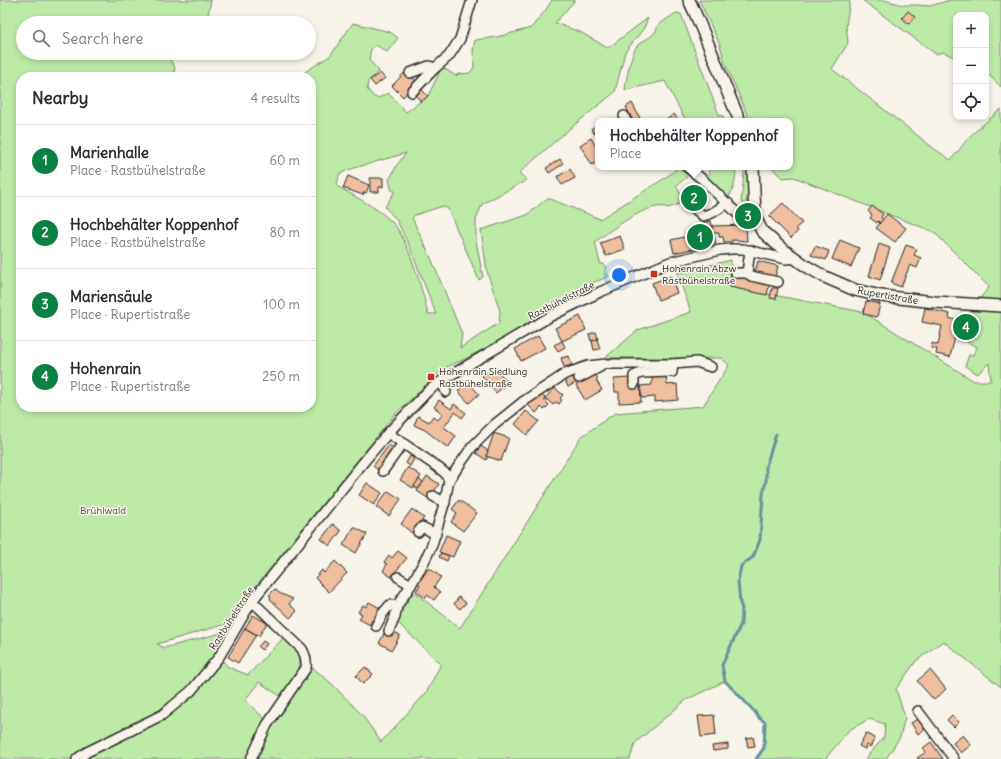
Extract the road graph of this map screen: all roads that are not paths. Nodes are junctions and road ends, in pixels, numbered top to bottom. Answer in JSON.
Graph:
{"nodes":[{"id":1,"x":472,"y":0,"type":"edge"},
{"id":2,"x":689,"y":0,"type":"edge"},
{"id":3,"x":435,"y":68,"type":"junction"},
{"id":4,"x":410,"y":73,"type":"dead end"},
{"id":5,"x":412,"y":92,"type":"dead end"},
{"id":6,"x":739,"y":118,"type":"edge"},
{"id":7,"x":690,"y":170,"type":"edge"},
{"id":8,"x":753,"y":170,"type":"edge"},
{"id":9,"x":685,"y":200,"type":"dead end"},
{"id":10,"x":728,"y":203,"type":"junction"},
{"id":11,"x":758,"y":224,"type":"junction"},
{"id":12,"x":750,"y":250,"type":"junction"},
{"id":13,"x":796,"y":258,"type":"junction"},
{"id":14,"x":736,"y":273,"type":"dead end"},
{"id":15,"x":747,"y":274,"type":"junction"},
{"id":16,"x":778,"y":282,"type":"dead end"},
{"id":17,"x":1001,"y":306,"type":"edge"},
{"id":18,"x":606,"y":364,"type":"junction"},
{"id":19,"x":673,"y":364,"type":"junction"},
{"id":20,"x":711,"y":366,"type":"dead end"},
{"id":21,"x":578,"y":378,"type":"dead end"},
{"id":22,"x":442,"y":381,"type":"junction"},
{"id":23,"x":634,"y":384,"type":"dead end"},
{"id":24,"x":446,"y":392,"type":"dead end"},
{"id":25,"x":388,"y":433,"type":"junction"},
{"id":26,"x":403,"y":443,"type":"junction"},
{"id":27,"x":383,"y":471,"type":"dead end"},
{"id":28,"x":449,"y":480,"type":"junction"},
{"id":29,"x":433,"y":496,"type":"dead end"},
{"id":30,"x":447,"y":503,"type":"junction"},
{"id":31,"x":418,"y":532,"type":"dead end"},
{"id":32,"x":436,"y":534,"type":"junction"},
{"id":33,"x":398,"y":577,"type":"dead end"},
{"id":34,"x":411,"y":585,"type":"junction"},
{"id":35,"x":252,"y":601,"type":"junction"},
{"id":36,"x":396,"y":606,"type":"junction"},
{"id":37,"x":376,"y":626,"type":"dead end"},
{"id":38,"x":389,"y":631,"type":"dead end"},
{"id":39,"x":918,"y":711,"type":"dead end"},
{"id":40,"x":77,"y":759,"type":"edge"},
{"id":41,"x":251,"y":759,"type":"edge"},
{"id":42,"x":954,"y":759,"type":"edge"}],
"edges":[{"from":1,"to":3,"type":"street"},
{"from":2,"to":6,"type":"main road"},
{"from":3,"to":4,"type":"street"},
{"from":3,"to":5,"type":"street"},
{"from":7,"to":10,"type":"street"},
{"from":8,"to":11,"type":"main road","name":"Rupertistraße"},
{"from":9,"to":10,"type":"street"},
{"from":10,"to":11,"type":"street"},
{"from":11,"to":13,"type":"main road","name":"Rupertistraße"},
{"from":12,"to":13,"type":"street","name":"Rastbühelstraße"},
{"from":12,"to":15,"type":"street"},
{"from":12,"to":22,"type":"street","name":"Rastbühelstraße"},
{"from":13,"to":17,"type":"main road","name":"Rupertistraße"},
{"from":14,"to":15,"type":"street"},
{"from":15,"to":16,"type":"street"},
{"from":18,"to":19,"type":"street"},
{"from":18,"to":21,"type":"street"},
{"from":18,"to":28,"type":"street"},
{"from":19,"to":20,"type":"street"},
{"from":19,"to":23,"type":"street"},
{"from":22,"to":24,"type":"street"},
{"from":22,"to":25,"type":"street","name":"Rastbühelstraße"},
{"from":25,"to":26,"type":"street"},
{"from":25,"to":35,"type":"street","name":"Rastbühelstraße"},
{"from":26,"to":27,"type":"street"},
{"from":26,"to":28,"type":"street"},
{"from":28,"to":30,"type":"street"},
{"from":29,"to":30,"type":"street"},
{"from":30,"to":32,"type":"street"},
{"from":31,"to":32,"type":"street"},
{"from":32,"to":34,"type":"street"},
{"from":33,"to":34,"type":"street"},
{"from":34,"to":36,"type":"street"},
{"from":35,"to":40,"type":"street","name":"Rastbühelstraße"},
{"from":35,"to":41,"type":"street"},
{"from":36,"to":37,"type":"street"},
{"from":36,"to":38,"type":"street"},
{"from":39,"to":42,"type":"street"}]}
